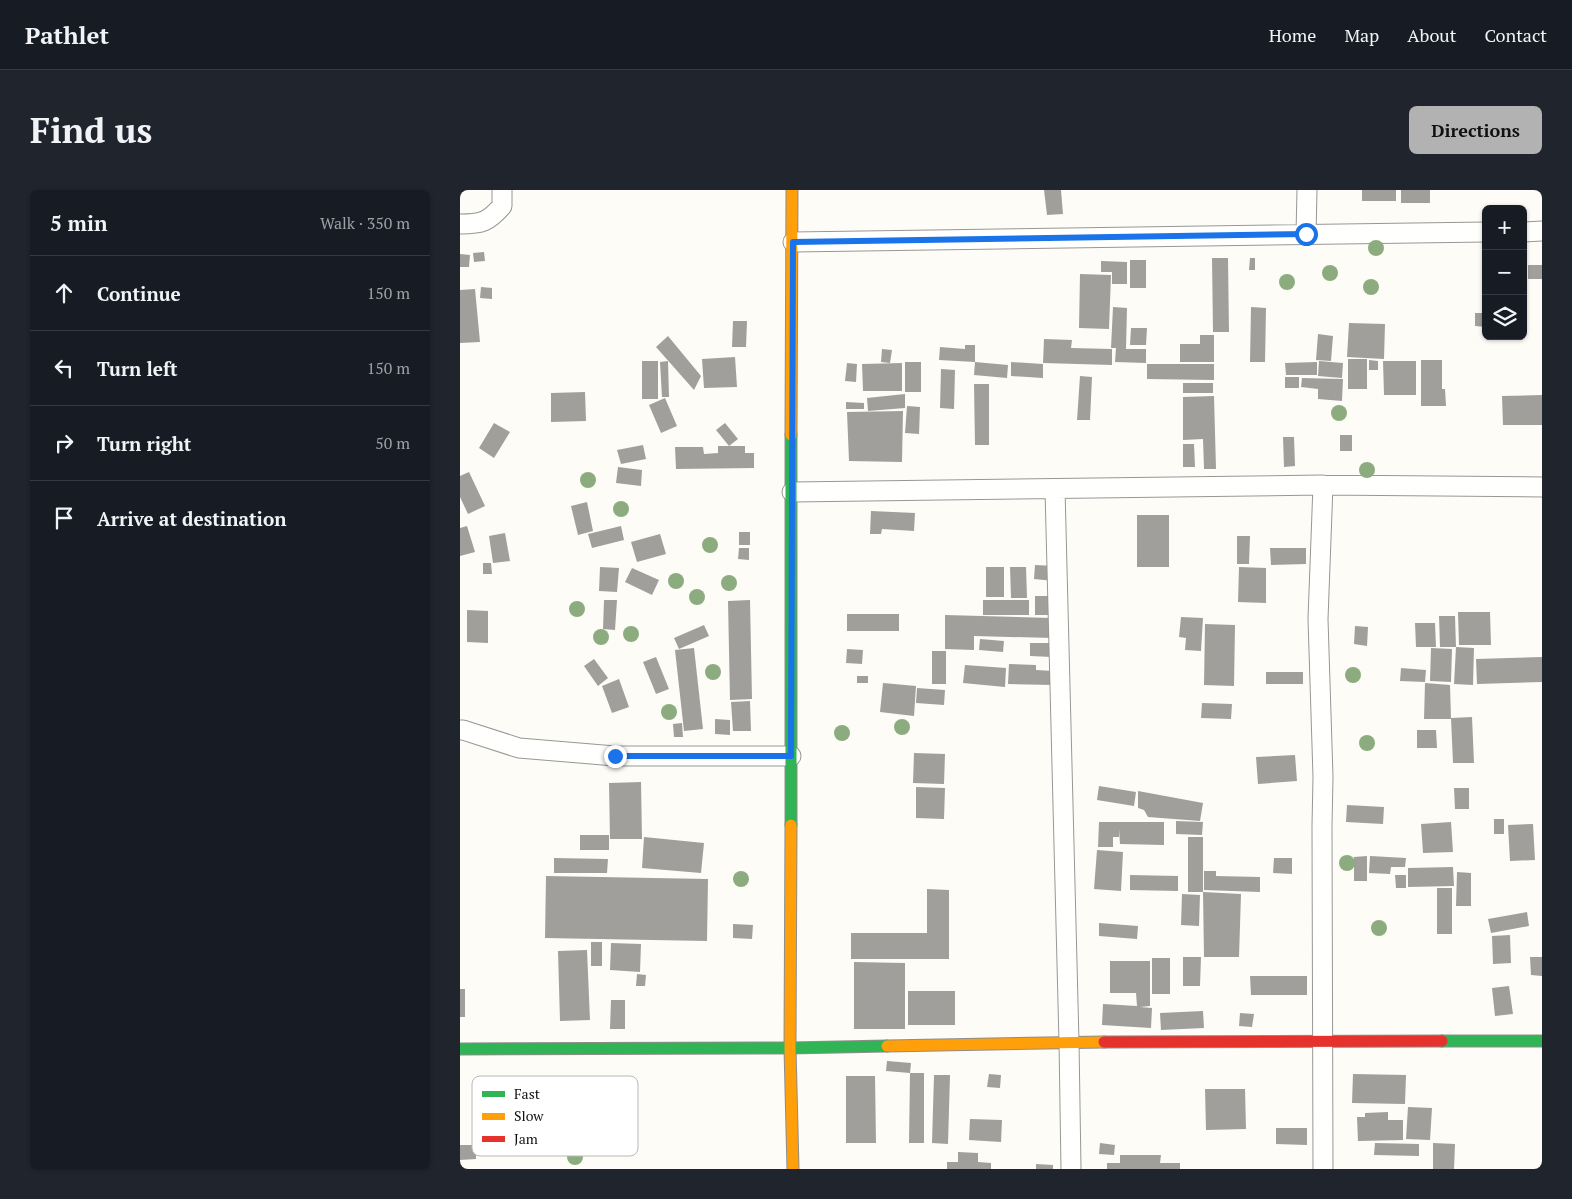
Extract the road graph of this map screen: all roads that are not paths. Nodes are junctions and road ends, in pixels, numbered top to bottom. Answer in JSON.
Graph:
{"nodes":[{"id":1,"x":502,"y":190,"type":"edge"},
{"id":2,"x":792,"y":190,"type":"edge"},
{"id":3,"x":1307,"y":190,"type":"edge"},
{"id":4,"x":460,"y":224,"type":"edge"},
{"id":5,"x":1542,"y":231,"type":"edge"},
{"id":6,"x":1482,"y":232,"type":"edge"},
{"id":7,"x":1527,"y":232,"type":"edge"},
{"id":8,"x":1306,"y":234,"type":"junction"},
{"id":9,"x":793,"y":242,"type":"junction"},
{"id":10,"x":1323,"y":485,"type":"junction"},
{"id":11,"x":1542,"y":487,"type":"edge"},
{"id":12,"x":1055,"y":489,"type":"junction"},
{"id":13,"x":792,"y":492,"type":"junction"},
{"id":14,"x":460,"y":730,"type":"edge"},
{"id":15,"x":791,"y":756,"type":"junction"},
{"id":16,"x":1324,"y":1040,"type":"junction"},
{"id":17,"x":1542,"y":1041,"type":"edge"},
{"id":18,"x":1069,"y":1042,"type":"junction"},
{"id":19,"x":790,"y":1048,"type":"junction"},
{"id":20,"x":460,"y":1049,"type":"edge"},
{"id":21,"x":793,"y":1169,"type":"edge"},
{"id":22,"x":1071,"y":1169,"type":"edge"},
{"id":23,"x":1323,"y":1169,"type":"edge"}],
"edges":[{"from":1,"to":4,"type":"street"},
{"from":2,"to":9,"type":"street"},
{"from":3,"to":8,"type":"street"},
{"from":5,"to":7,"type":"street"},
{"from":6,"to":8,"type":"street"},
{"from":8,"to":9,"type":"street"},
{"from":9,"to":13,"type":"street"},
{"from":10,"to":11,"type":"street"},
{"from":10,"to":12,"type":"street"},
{"from":10,"to":16,"type":"street"},
{"from":12,"to":13,"type":"street"},
{"from":12,"to":18,"type":"street"},
{"from":13,"to":15,"type":"street"},
{"from":14,"to":15,"type":"street"},
{"from":15,"to":19,"type":"street"},
{"from":16,"to":17,"type":"street"},
{"from":16,"to":18,"type":"street"},
{"from":16,"to":23,"type":"street"},
{"from":18,"to":19,"type":"street"},
{"from":18,"to":22,"type":"street"},
{"from":19,"to":20,"type":"street"},
{"from":19,"to":21,"type":"street"}]}
